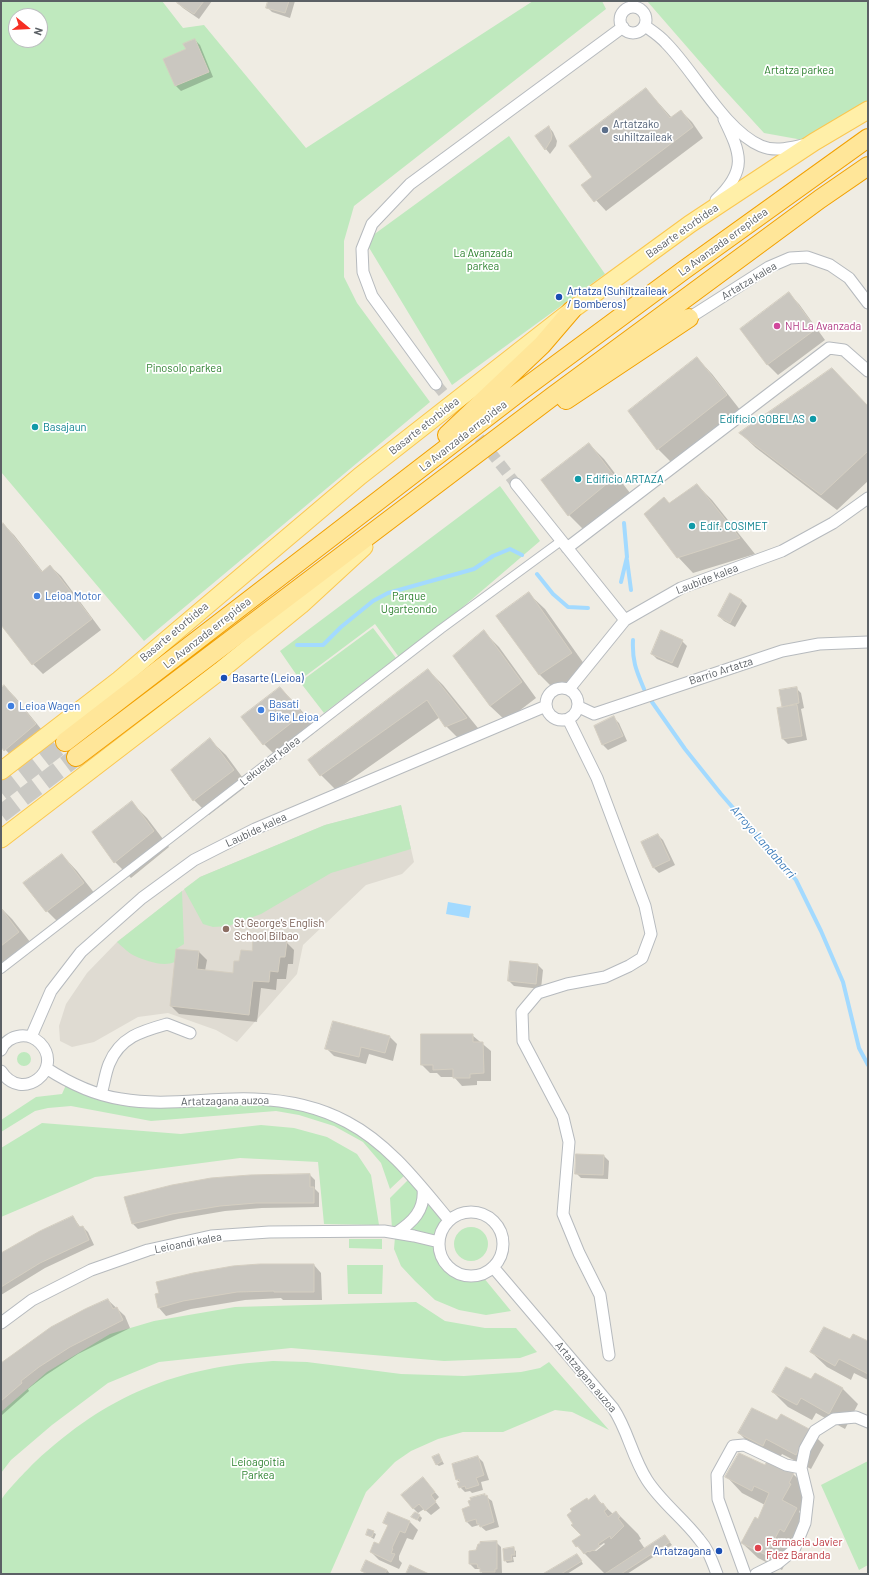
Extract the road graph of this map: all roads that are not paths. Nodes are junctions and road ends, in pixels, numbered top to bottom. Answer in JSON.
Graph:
{"nodes":[{"id":1,"x":629,"y":4,"type":"edge"},
{"id":2,"x":645,"y":26,"type":"junction"},
{"id":3,"x":623,"y":27,"type":"junction"},
{"id":4,"x":868,"y":110,"type":"edge"},
{"id":5,"x":722,"y":113,"type":"junction"},
{"id":6,"x":868,"y":128,"type":"edge"},
{"id":7,"x":868,"y":138,"type":"edge"},
{"id":8,"x":814,"y":142,"type":"junction"},
{"id":9,"x":868,"y":166,"type":"edge"},
{"id":10,"x":800,"y":186,"type":"junction"},
{"id":11,"x":690,"y":224,"type":"junction"},
{"id":12,"x":868,"y":303,"type":"edge"},
{"id":13,"x":572,"y":310,"type":"junction"},
{"id":14,"x":689,"y":318,"type":"joint"},
{"id":15,"x":868,"y":371,"type":"edge"},
{"id":16,"x":436,"y":384,"type":"tunnel mouth"},
{"id":17,"x":468,"y":460,"type":"junction"},
{"id":18,"x":516,"y":484,"type":"tunnel mouth"},
{"id":19,"x":868,"y":498,"type":"edge"},
{"id":20,"x":414,"y":501,"type":"junction"},
{"id":21,"x":359,"y":516,"type":"junction"},
{"id":22,"x":564,"y":544,"type":"junction"},
{"id":23,"x":625,"y":620,"type":"junction"},
{"id":24,"x":868,"y":642,"type":"edge"},
{"id":25,"x":569,"y":689,"type":"junction"},
{"id":26,"x":546,"y":706,"type":"junction"},
{"id":27,"x":578,"y":707,"type":"junction"},
{"id":28,"x":568,"y":719,"type":"junction"},
{"id":29,"x":65,"y":742,"type":"tunnel mouth"},
{"id":30,"x":76,"y":757,"type":"tunnel mouth"},
{"id":31,"x":1,"y":770,"type":"edge"},
{"id":32,"x":1,"y":838,"type":"edge"},
{"id":33,"x":1,"y":969,"type":"edge"},
{"id":34,"x":190,"y":1033,"type":"dead end"},
{"id":35,"x":30,"y":1037,"type":"junction"},
{"id":36,"x":1,"y":1048,"type":"edge"},
{"id":37,"x":46,"y":1068,"type":"junction"},
{"id":38,"x":1,"y":1071,"type":"edge"},
{"id":39,"x":101,"y":1094,"type":"junction"},
{"id":40,"x":423,"y":1189,"type":"junction"},
{"id":41,"x":449,"y":1220,"type":"junction"},
{"id":42,"x":396,"y":1233,"type":"junction"},
{"id":43,"x":439,"y":1242,"type":"junction"},
{"id":44,"x":493,"y":1267,"type":"junction"},
{"id":45,"x":1,"y":1322,"type":"edge"},
{"id":46,"x":610,"y":1355,"type":"dead end"},
{"id":47,"x":868,"y":1422,"type":"edge"},
{"id":48,"x":801,"y":1468,"type":"junction"},
{"id":49,"x":717,"y":1574,"type":"edge"},
{"id":50,"x":745,"y":1574,"type":"edge"},
{"id":51,"x":756,"y":1574,"type":"edge"}],
"edges":[{"from":1,"to":2,"type":"street"},
{"from":1,"to":3,"type":"street"},
{"from":2,"to":3,"type":"street"},
{"from":2,"to":5,"type":"street"},
{"from":3,"to":16,"type":"street"},
{"from":4,"to":8,"type":"main road","name":"Basarte etorbidea"},
{"from":5,"to":8,"type":"street"},
{"from":5,"to":11,"type":"street"},
{"from":6,"to":10,"type":"highway"},
{"from":7,"to":10,"type":"highway","name":"La Avanzada errepidea"},
{"from":8,"to":11,"type":"main road","name":"Basarte etorbidea"},
{"from":9,"to":17,"type":"highway","name":"La Avanzada errepidea"},
{"from":10,"to":21,"type":"highway","name":"La Avanzada errepidea"},
{"from":11,"to":13,"type":"main road","name":"Basarte etorbidea"},
{"from":12,"to":14,"type":"street","name":"Artatza kalea"},
{"from":13,"to":21,"type":"highway"},
{"from":13,"to":31,"type":"main road","name":"Basarte etorbidea"},
{"from":14,"to":17,"type":"highway"},
{"from":15,"to":22,"type":"street"},
{"from":17,"to":20,"type":"highway","name":"La Avanzada errepidea"},
{"from":18,"to":22,"type":"street"},
{"from":19,"to":23,"type":"street","name":"Laubide kalea"},
{"from":20,"to":30,"type":"highway","name":"La Avanzada errepidea"},
{"from":20,"to":32,"type":"main road"},
{"from":21,"to":29,"type":"highway","name":"La Avanzada errepidea"},
{"from":22,"to":23,"type":"street"},
{"from":22,"to":33,"type":"street","name":"Lekueder kalea"},
{"from":23,"to":25,"type":"street","name":"Laubide kalea"},
{"from":24,"to":27,"type":"street","name":"Barrio Artatza"},
{"from":25,"to":26,"type":"street"},
{"from":25,"to":27,"type":"street"},
{"from":26,"to":28,"type":"street"},
{"from":26,"to":35,"type":"street","name":"Laubide kalea"},
{"from":27,"to":28,"type":"street"},
{"from":28,"to":46,"type":"street"},
{"from":34,"to":39,"type":"street"},
{"from":35,"to":36,"type":"street"},
{"from":35,"to":37,"type":"street"},
{"from":37,"to":38,"type":"street"},
{"from":37,"to":39,"type":"street","name":"Artatzagana auzoa"},
{"from":39,"to":40,"type":"street","name":"Artatzagana auzoa"},
{"from":40,"to":41,"type":"street","name":"Artatzagana auzoa"},
{"from":40,"to":42,"type":"street"},
{"from":41,"to":43,"type":"street"},
{"from":41,"to":44,"type":"street"},
{"from":42,"to":43,"type":"street","name":"Leioandi kalea"},
{"from":42,"to":45,"type":"street","name":"Leioandi kalea"},
{"from":43,"to":44,"type":"street"},
{"from":44,"to":49,"type":"street","name":"Artatzagana auzoa"},
{"from":47,"to":48,"type":"street"},
{"from":48,"to":50,"type":"street"},
{"from":48,"to":51,"type":"street"}]}
